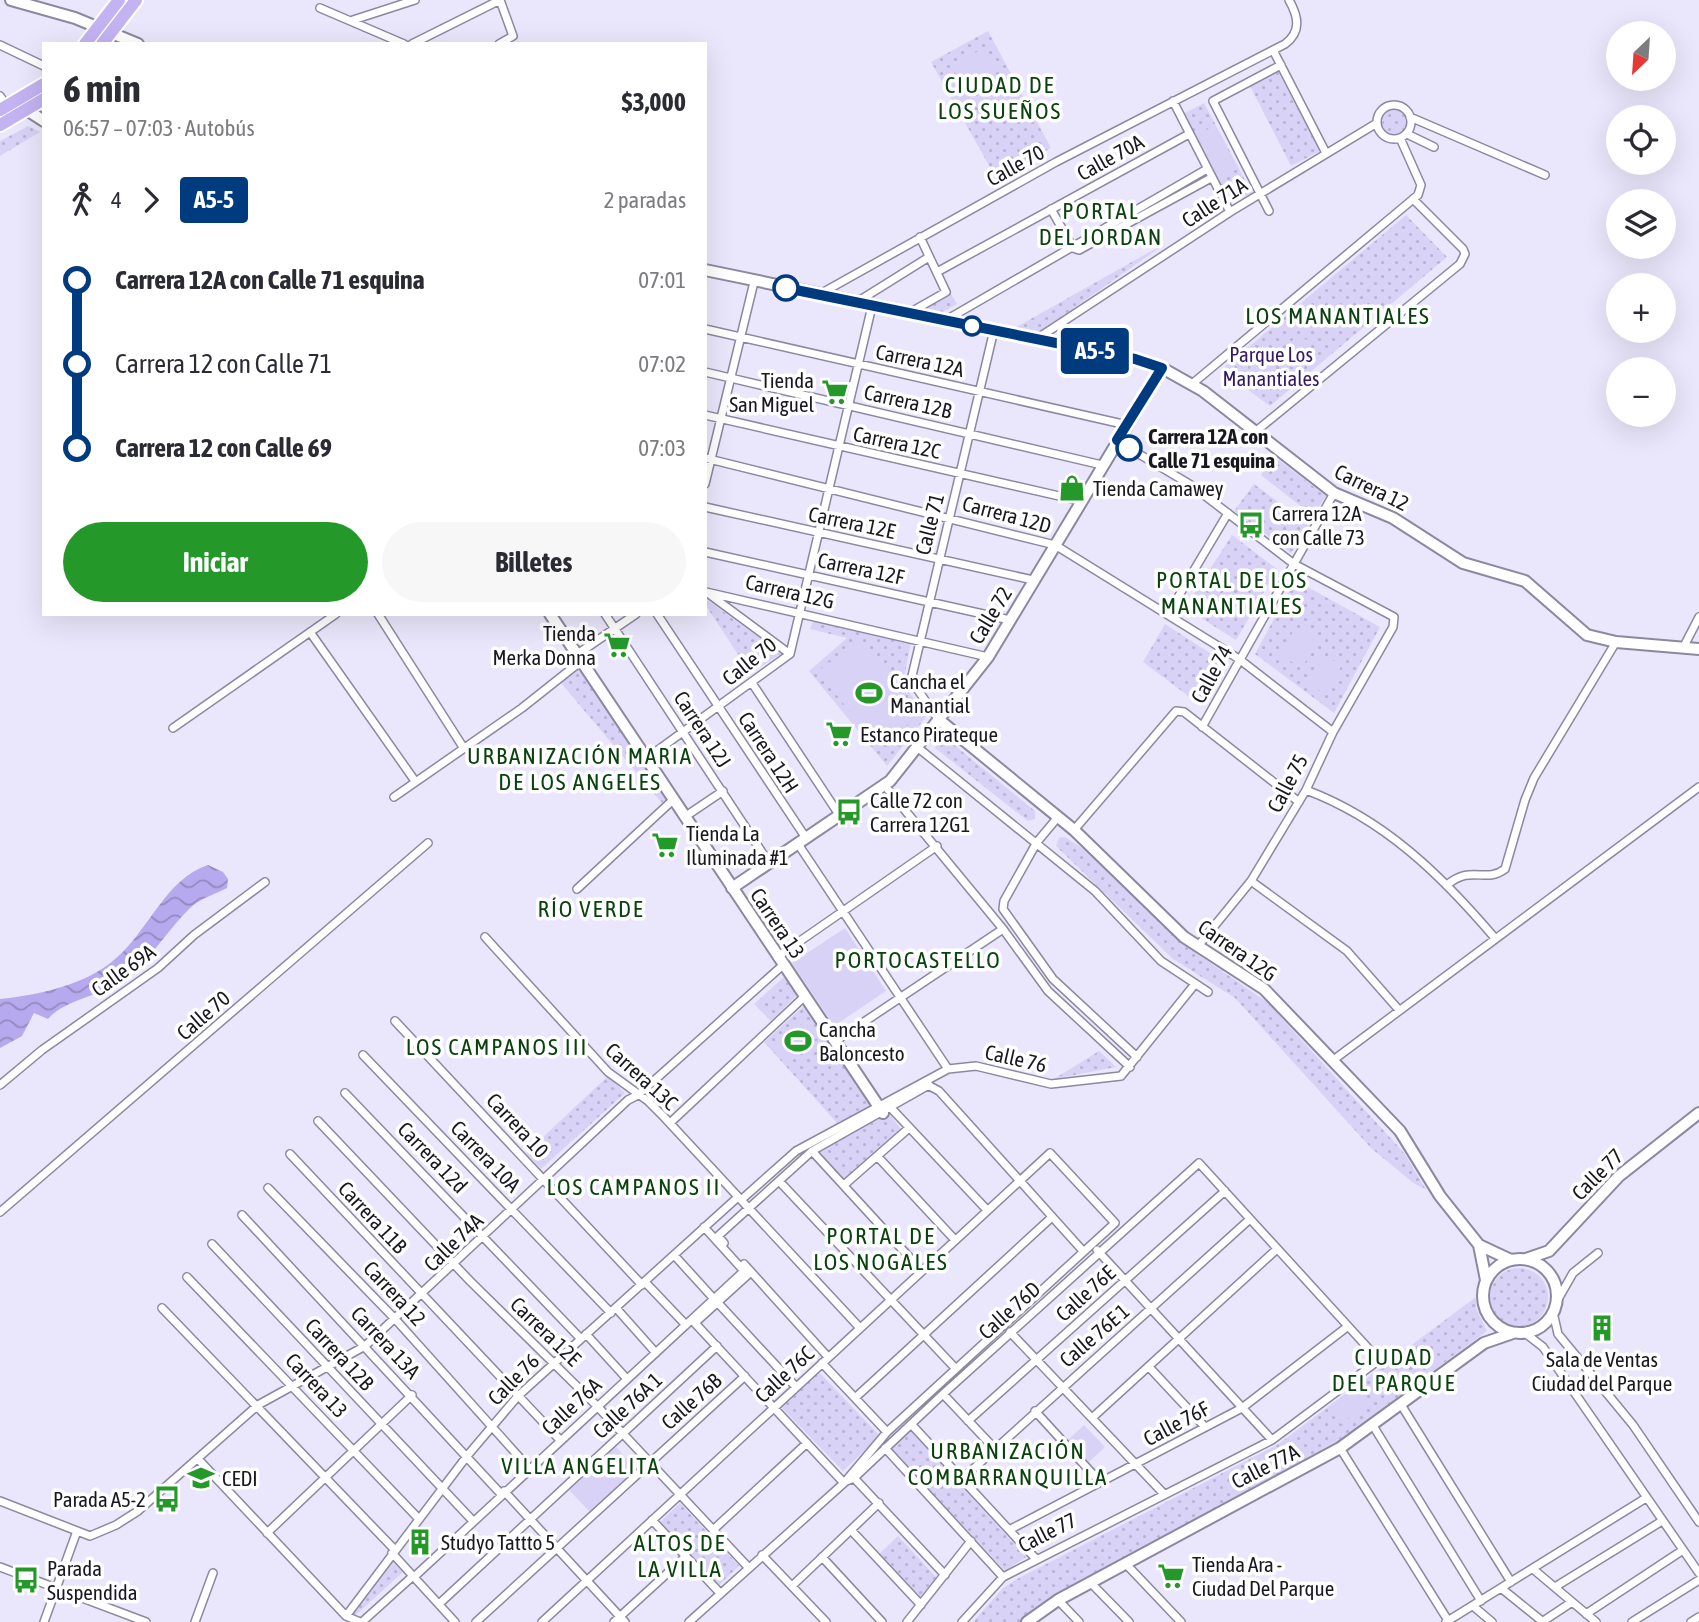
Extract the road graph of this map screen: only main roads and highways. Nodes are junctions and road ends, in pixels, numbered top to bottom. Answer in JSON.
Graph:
{"nodes":[{"id":1,"x":118,"y":0,"type":"edge"},
{"id":2,"x":136,"y":0,"type":"edge"},
{"id":3,"x":87,"y":42,"type":"edge"},
{"id":4,"x":104,"y":42,"type":"edge"},
{"id":5,"x":42,"y":85,"type":"edge"},
{"id":6,"x":42,"y":100,"type":"edge"},
{"id":7,"x":2,"y":104,"type":"edge"},
{"id":8,"x":0,"y":125,"type":"edge"}],
"edges":[{"from":1,"to":3,"type":"main road"},
{"from":2,"to":4,"type":"main road"},
{"from":5,"to":7,"type":"main road"},
{"from":6,"to":8,"type":"main road"}]}
